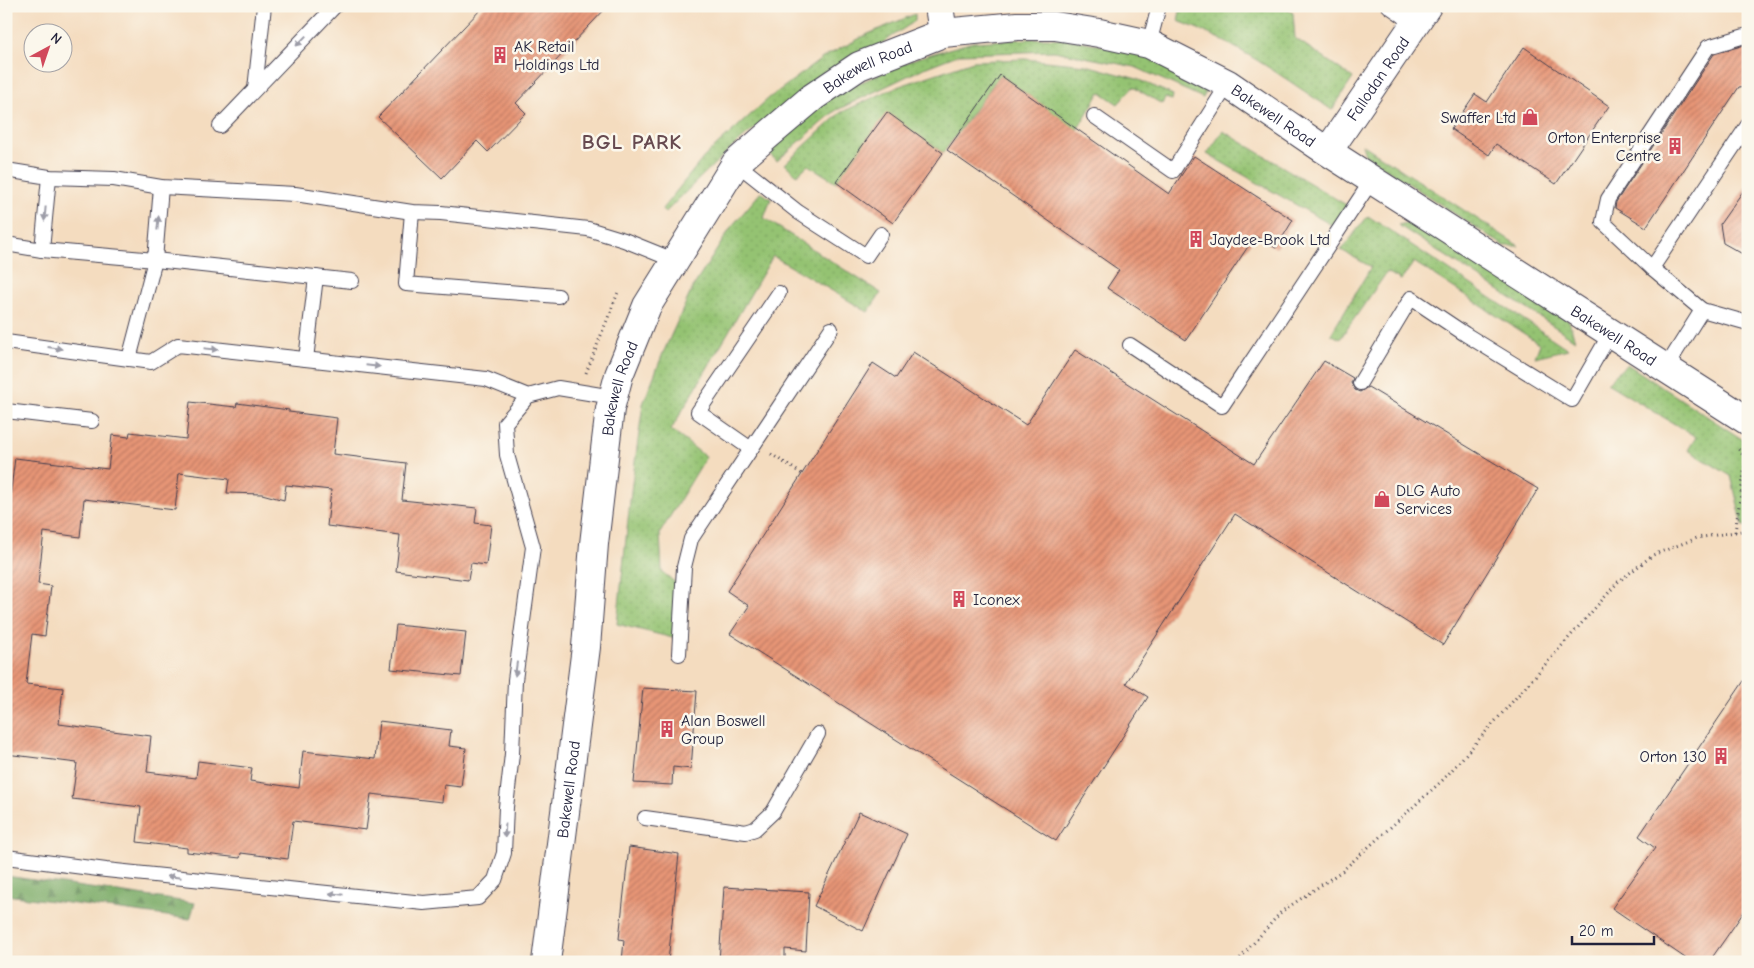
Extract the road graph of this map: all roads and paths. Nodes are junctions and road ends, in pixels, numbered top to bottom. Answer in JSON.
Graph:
{"nodes":[{"id":1,"x":264,"y":6,"type":"edge"},
{"id":2,"x":335,"y":6,"type":"edge"},
{"id":3,"x":939,"y":6,"type":"edge"},
{"id":4,"x":1158,"y":6,"type":"edge"},
{"id":5,"x":1389,"y":6,"type":"edge"},
{"id":6,"x":1421,"y":15,"type":"edge"},
{"id":7,"x":943,"y":33,"type":"junction"},
{"id":8,"x":1748,"y":34,"type":"edge"},
{"id":9,"x":1148,"y":44,"type":"junction"},
{"id":10,"x":1228,"y":84,"type":"junction"},
{"id":11,"x":255,"y":89,"type":"junction"},
{"id":12,"x":1094,"y":116,"type":"dead end"},
{"id":13,"x":1748,"y":125,"type":"edge"},
{"id":14,"x":220,"y":126,"type":"dead end"},
{"id":15,"x":1328,"y":151,"type":"junction"},
{"id":16,"x":736,"y":163,"type":"junction"},
{"id":17,"x":6,"y":170,"type":"edge"},
{"id":18,"x":49,"y":177,"type":"junction"},
{"id":19,"x":1372,"y":180,"type":"junction"},
{"id":20,"x":161,"y":187,"type":"junction"},
{"id":21,"x":412,"y":212,"type":"junction"},
{"id":22,"x":881,"y":234,"type":"dead end"},
{"id":23,"x":6,"y":244,"type":"edge"},
{"id":24,"x":42,"y":250,"type":"junction"},
{"id":25,"x":155,"y":260,"type":"junction"},
{"id":26,"x":676,"y":261,"type":"junction"},
{"id":27,"x":1652,"y":268,"type":"junction"},
{"id":28,"x":316,"y":277,"type":"junction"},
{"id":29,"x":352,"y":281,"type":"dead end"},
{"id":30,"x":619,"y":290,"type":"dead end"},
{"id":31,"x":779,"y":293,"type":"dead end"},
{"id":32,"x":558,"y":296,"type":"dead end"},
{"id":33,"x":1702,"y":310,"type":"junction"},
{"id":34,"x":1748,"y":323,"type":"edge"},
{"id":35,"x":831,"y":329,"type":"dead end"},
{"id":36,"x":1610,"y":334,"type":"junction"},
{"id":37,"x":6,"y":342,"type":"edge"},
{"id":38,"x":1130,"y":345,"type":"dead end"},
{"id":39,"x":129,"y":359,"type":"junction"},
{"id":40,"x":306,"y":359,"type":"junction"},
{"id":41,"x":1665,"y":369,"type":"junction"},
{"id":42,"x":583,"y":381,"type":"dead end"},
{"id":43,"x":1360,"y":383,"type":"dead end"},
{"id":44,"x":528,"y":396,"type":"junction"},
{"id":45,"x":614,"y":397,"type":"junction"},
{"id":46,"x":6,"y":411,"type":"edge"},
{"id":47,"x":92,"y":421,"type":"dead end"},
{"id":48,"x":1741,"y":431,"type":"edge"},
{"id":49,"x":753,"y":446,"type":"junction"},
{"id":50,"x":802,"y":474,"type":"dead end"},
{"id":51,"x":1748,"y":530,"type":"edge"},
{"id":52,"x":1735,"y":532,"type":"junction"},
{"id":53,"x":679,"y":654,"type":"dead end"},
{"id":54,"x":818,"y":734,"type":"dead end"},
{"id":55,"x":645,"y":818,"type":"dead end"},
{"id":56,"x":6,"y":856,"type":"edge"},
{"id":57,"x":546,"y":962,"type":"edge"},
{"id":58,"x":1237,"y":962,"type":"edge"}],
"edges":[{"from":1,"to":11,"type":"lane"},
{"from":2,"to":11,"type":"lane","one_way":true},
{"from":3,"to":7,"type":"street"},
{"from":4,"to":9,"type":"lane"},
{"from":5,"to":6,"type":"lane"},
{"from":6,"to":15,"type":"street","name":"Fallodan Road"},
{"from":7,"to":9,"type":"street","name":"Bakewell Road"},
{"from":7,"to":16,"type":"street","name":"Bakewell Road"},
{"from":8,"to":27,"type":"lane"},
{"from":9,"to":10,"type":"street","name":"Bakewell Road"},
{"from":10,"to":12,"type":"lane"},
{"from":10,"to":15,"type":"street","name":"Bakewell Road"},
{"from":11,"to":14,"type":"lane"},
{"from":13,"to":27,"type":"lane"},
{"from":15,"to":19,"type":"street","name":"Bakewell Road"},
{"from":16,"to":22,"type":"lane"},
{"from":16,"to":26,"type":"street","name":"Bakewell Road"},
{"from":17,"to":18,"type":"lane"},
{"from":18,"to":20,"type":"lane"},
{"from":18,"to":24,"type":"lane","one_way":true},
{"from":19,"to":36,"type":"street","name":"Bakewell Road"},
{"from":19,"to":38,"type":"lane"},
{"from":20,"to":21,"type":"lane"},
{"from":25,"to":20,"type":"lane","one_way":true},
{"from":21,"to":26,"type":"lane"},
{"from":21,"to":32,"type":"lane"},
{"from":23,"to":24,"type":"lane"},
{"from":24,"to":25,"type":"lane"},
{"from":25,"to":28,"type":"lane"},
{"from":25,"to":39,"type":"lane"},
{"from":26,"to":45,"type":"street","name":"Bakewell Road"},
{"from":27,"to":33,"type":"lane"},
{"from":28,"to":29,"type":"lane"},
{"from":28,"to":40,"type":"lane"},
{"from":30,"to":42,"type":"path"},
{"from":31,"to":49,"type":"lane"},
{"from":33,"to":34,"type":"lane"},
{"from":33,"to":41,"type":"lane"},
{"from":35,"to":49,"type":"lane"},
{"from":36,"to":41,"type":"street","name":"Bakewell Road"},
{"from":36,"to":43,"type":"lane"},
{"from":37,"to":39,"type":"lane","one_way":true},
{"from":39,"to":40,"type":"lane","one_way":true},
{"from":40,"to":44,"type":"lane","one_way":true},
{"from":41,"to":48,"type":"street","name":"Bakewell Road"},
{"from":44,"to":45,"type":"lane"},
{"from":44,"to":56,"type":"lane","one_way":true},
{"from":45,"to":57,"type":"street","name":"Bakewell Road"},
{"from":46,"to":47,"type":"lane"},
{"from":48,"to":52,"type":"path"},
{"from":49,"to":50,"type":"path"},
{"from":49,"to":53,"type":"lane"},
{"from":51,"to":52,"type":"path"},
{"from":52,"to":58,"type":"path"},
{"from":54,"to":55,"type":"lane"}]}
